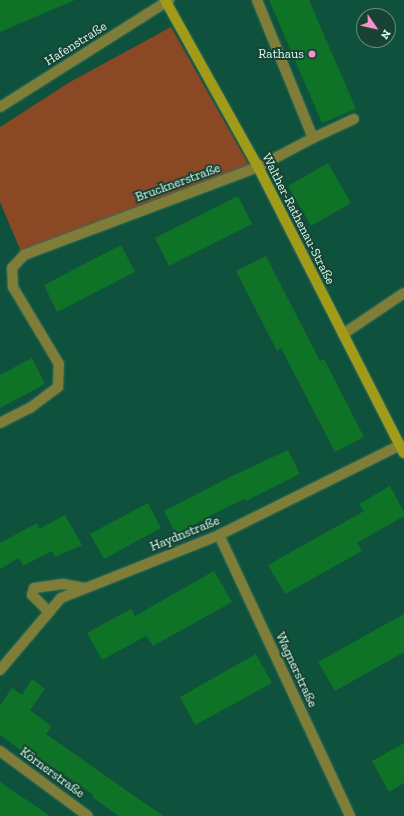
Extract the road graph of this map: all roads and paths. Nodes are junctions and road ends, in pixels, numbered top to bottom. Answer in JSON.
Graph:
{"nodes":[{"id":1,"x":257,"y":0,"type":"edge"},
{"id":2,"x":167,"y":1,"type":"edge"},
{"id":3,"x":0,"y":107,"type":"edge"},
{"id":4,"x":354,"y":119,"type":"dead end"},
{"id":5,"x":313,"y":138,"type":"junction"},
{"id":6,"x":258,"y":167,"type":"junction"},
{"id":7,"x":404,"y":293,"type":"edge"},
{"id":8,"x":343,"y":334,"type":"junction"},
{"id":9,"x":0,"y":423,"type":"edge"},
{"id":10,"x":402,"y":449,"type":"edge"},
{"id":11,"x":219,"y":535,"type":"junction"},
{"id":12,"x":86,"y":588,"type":"junction"},
{"id":13,"x":49,"y":612,"type":"junction"},
{"id":14,"x":0,"y":670,"type":"edge"},
{"id":15,"x":0,"y":751,"type":"edge"},
{"id":16,"x":88,"y":816,"type":"edge"},
{"id":17,"x":350,"y":816,"type":"edge"}],
"edges":[{"from":1,"to":5,"type":"street"},
{"from":2,"to":3,"type":"street","name":"Hafenstraße"},
{"from":2,"to":6,"type":"street","name":"Walther-Rathenau-Straße"},
{"from":4,"to":5,"type":"street","name":"Brucknerstraße"},
{"from":5,"to":6,"type":"street","name":"Brucknerstraße"},
{"from":6,"to":8,"type":"street","name":"Walther-Rathenau-Straße"},
{"from":6,"to":9,"type":"street","name":"Brucknerstraße"},
{"from":7,"to":8,"type":"street"},
{"from":8,"to":10,"type":"street","name":"Walther-Rathenau-Straße"},
{"from":10,"to":11,"type":"street","name":"Haydnstraße"},
{"from":11,"to":12,"type":"street","name":"Haydnstraße"},
{"from":11,"to":17,"type":"street","name":"Wagnerstraße"},
{"from":12,"to":13,"type":"street","name":"Haydnstraße"},
{"from":12,"to":13,"type":"street"},
{"from":13,"to":14,"type":"street","name":"Haydnstraße"},
{"from":15,"to":16,"type":"street","name":"Körnerstraße"}]}
